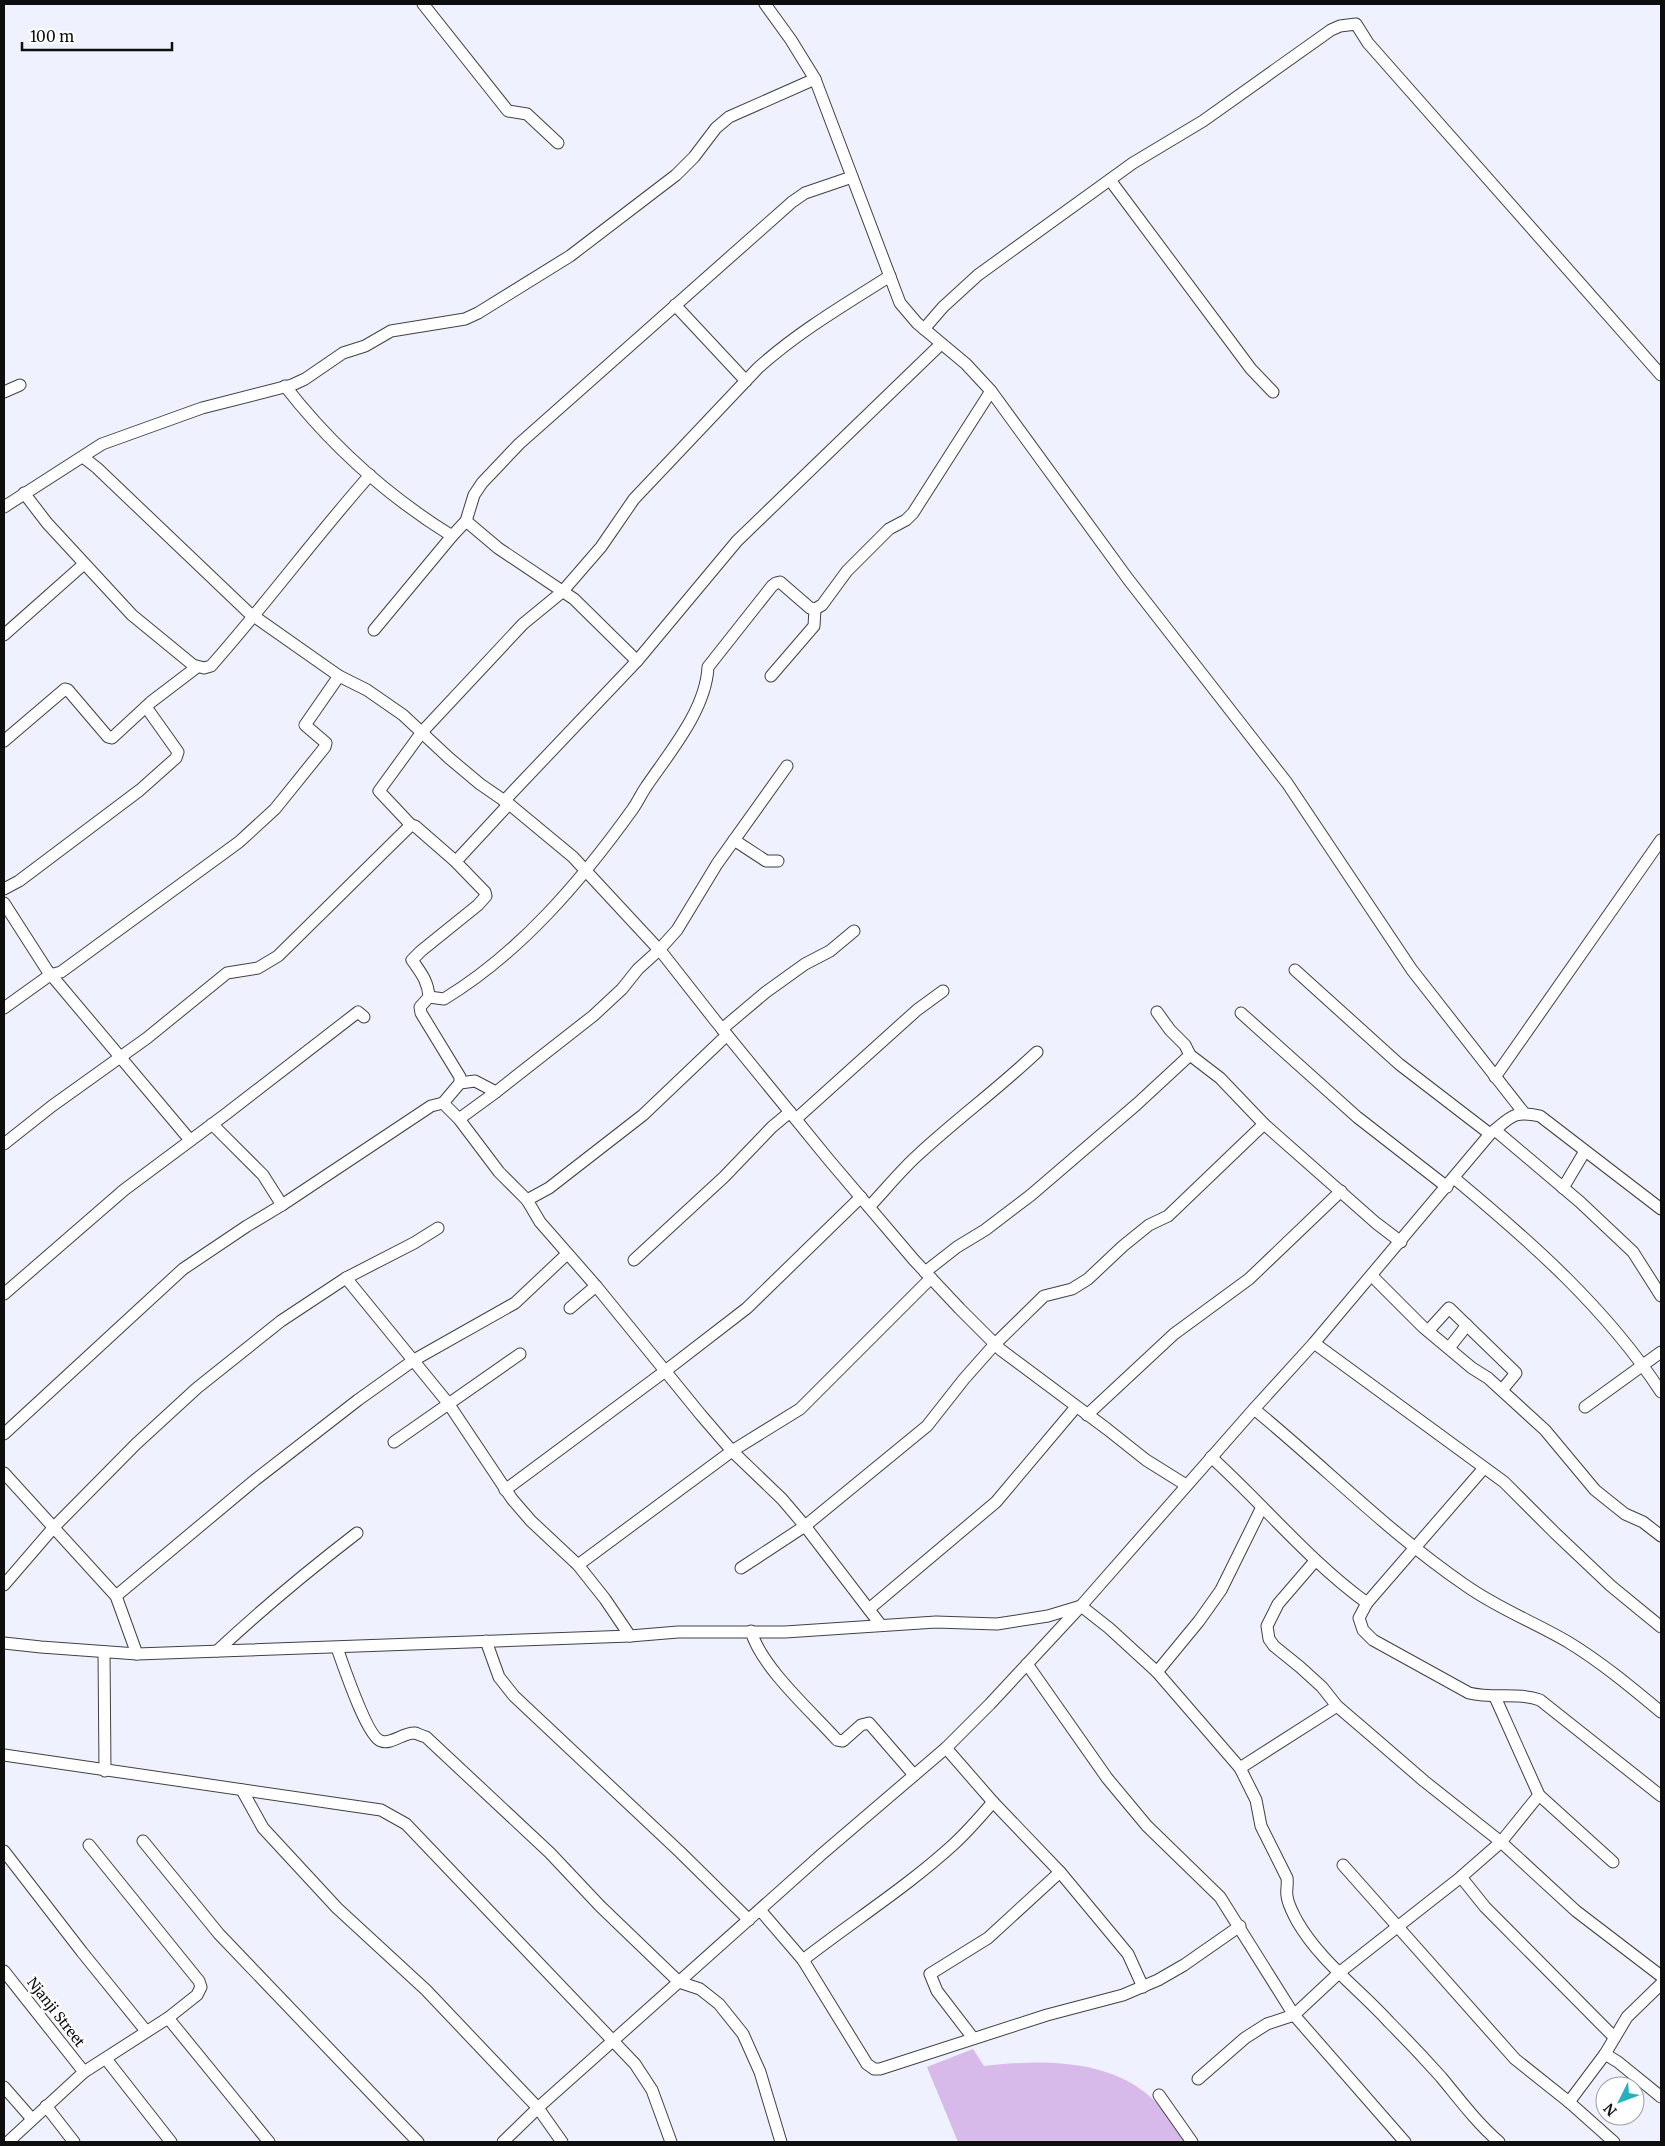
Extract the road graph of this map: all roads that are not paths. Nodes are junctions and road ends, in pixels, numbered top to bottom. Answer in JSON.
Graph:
{"nodes":[{"id":1,"x":423,"y":4,"type":"edge"},
{"id":2,"x":765,"y":4,"type":"edge"},
{"id":3,"x":815,"y":79,"type":"junction"},
{"id":4,"x":558,"y":143,"type":"dead end"},
{"id":5,"x":852,"y":177,"type":"junction"},
{"id":6,"x":1110,"y":180,"type":"junction"},
{"id":7,"x":890,"y":276,"type":"junction"},
{"id":8,"x":675,"y":305,"type":"junction"},
{"id":9,"x":924,"y":329,"type":"junction"},
{"id":10,"x":941,"y":344,"type":"junction"},
{"id":11,"x":1661,"y":375,"type":"edge"},
{"id":12,"x":746,"y":381,"type":"junction"},
{"id":13,"x":20,"y":385,"type":"dead end"},
{"id":14,"x":285,"y":386,"type":"junction"},
{"id":15,"x":991,"y":391,"type":"junction"},
{"id":16,"x":4,"y":392,"type":"edge"},
{"id":17,"x":1273,"y":392,"type":"dead end"},
{"id":18,"x":83,"y":457,"type":"junction"},
{"id":19,"x":370,"y":475,"type":"junction"},
{"id":20,"x":24,"y":493,"type":"junction"},
{"id":21,"x":4,"y":507,"type":"edge"},
{"id":22,"x":466,"y":521,"type":"junction"},
{"id":23,"x":452,"y":536,"type":"junction"},
{"id":24,"x":84,"y":564,"type":"junction"},
{"id":25,"x":562,"y":592,"type":"junction"},
{"id":26,"x":815,"y":609,"type":"junction"},
{"id":27,"x":255,"y":617,"type":"junction"},
{"id":28,"x":374,"y":630,"type":"dead end"},
{"id":29,"x":4,"y":635,"type":"edge"},
{"id":30,"x":637,"y":660,"type":"junction"},
{"id":31,"x":197,"y":667,"type":"junction"},
{"id":32,"x":339,"y":676,"type":"junction"},
{"id":33,"x":770,"y":676,"type":"dead end"},
{"id":34,"x":146,"y":707,"type":"junction"},
{"id":35,"x":422,"y":732,"type":"junction"},
{"id":36,"x":4,"y":741,"type":"edge"},
{"id":37,"x":787,"y":766,"type":"dead end"},
{"id":38,"x":506,"y":802,"type":"junction"},
{"id":39,"x":411,"y":825,"type":"junction"},
{"id":40,"x":734,"y":840,"type":"junction"},
{"id":41,"x":1661,"y":840,"type":"edge"},
{"id":42,"x":454,"y":860,"type":"junction"},
{"id":43,"x":778,"y":861,"type":"dead end"},
{"id":44,"x":584,"y":870,"type":"junction"},
{"id":45,"x":4,"y":889,"type":"edge"},
{"id":46,"x":4,"y":903,"type":"edge"},
{"id":47,"x":854,"y":931,"type":"dead end"},
{"id":48,"x":659,"y":950,"type":"junction"},
{"id":49,"x":1295,"y":970,"type":"dead end"},
{"id":50,"x":50,"y":975,"type":"junction"},
{"id":51,"x":943,"y":991,"type":"dead end"},
{"id":52,"x":429,"y":996,"type":"junction"},
{"id":53,"x":4,"y":1008,"type":"edge"},
{"id":54,"x":1157,"y":1012,"type":"dead end"},
{"id":55,"x":1241,"y":1013,"type":"dead end"},
{"id":56,"x":364,"y":1017,"type":"dead end"},
{"id":57,"x":725,"y":1032,"type":"junction"},
{"id":58,"x":1037,"y":1052,"type":"dead end"},
{"id":59,"x":1190,"y":1055,"type":"junction"},
{"id":60,"x":120,"y":1058,"type":"junction"},
{"id":61,"x":1495,"y":1077,"type":"junction"},
{"id":62,"x":460,"y":1083,"type":"junction"},
{"id":63,"x":496,"y":1092,"type":"junction"},
{"id":64,"x":443,"y":1103,"type":"junction"},
{"id":65,"x":1524,"y":1113,"type":"junction"},
{"id":66,"x":793,"y":1116,"type":"junction"},
{"id":67,"x":459,"y":1119,"type":"junction"},
{"id":68,"x":212,"y":1124,"type":"junction"},
{"id":69,"x":1264,"y":1124,"type":"junction"},
{"id":70,"x":1493,"y":1132,"type":"junction"},
{"id":71,"x":190,"y":1140,"type":"junction"},
{"id":72,"x":4,"y":1144,"type":"edge"},
{"id":73,"x":1585,"y":1151,"type":"junction"},
{"id":74,"x":1450,"y":1183,"type":"junction"},
{"id":75,"x":1563,"y":1188,"type":"junction"},
{"id":76,"x":1341,"y":1191,"type":"junction"},
{"id":77,"x":860,"y":1197,"type":"junction"},
{"id":78,"x":527,"y":1200,"type":"junction"},
{"id":79,"x":282,"y":1205,"type":"junction"},
{"id":80,"x":869,"y":1207,"type":"junction"},
{"id":81,"x":1661,"y":1209,"type":"edge"},
{"id":82,"x":438,"y":1228,"type":"dead end"},
{"id":83,"x":1401,"y":1242,"type":"junction"},
{"id":84,"x":567,"y":1254,"type":"junction"},
{"id":85,"x":634,"y":1260,"type":"dead end"},
{"id":86,"x":928,"y":1275,"type":"junction"},
{"id":87,"x":1372,"y":1276,"type":"junction"},
{"id":88,"x":346,"y":1278,"type":"junction"},
{"id":89,"x":596,"y":1286,"type":"junction"},
{"id":90,"x":4,"y":1294,"type":"edge"},
{"id":91,"x":1661,"y":1296,"type":"edge"},
{"id":92,"x":570,"y":1308,"type":"dead end"},
{"id":93,"x":1467,"y":1325,"type":"junction"},
{"id":94,"x":1428,"y":1331,"type":"junction"},
{"id":95,"x":1314,"y":1342,"type":"junction"},
{"id":96,"x":995,"y":1344,"type":"junction"},
{"id":97,"x":1449,"y":1348,"type":"junction"},
{"id":98,"x":1661,"y":1352,"type":"edge"},
{"id":99,"x":520,"y":1354,"type":"dead end"},
{"id":100,"x":414,"y":1360,"type":"junction"},
{"id":101,"x":1642,"y":1365,"type":"junction"},
{"id":102,"x":664,"y":1372,"type":"junction"},
{"id":103,"x":1502,"y":1390,"type":"junction"},
{"id":104,"x":1661,"y":1392,"type":"edge"},
{"id":105,"x":448,"y":1403,"type":"junction"},
{"id":106,"x":1076,"y":1407,"type":"junction"},
{"id":107,"x":1585,"y":1407,"type":"dead end"},
{"id":108,"x":1254,"y":1409,"type":"junction"},
{"id":109,"x":1087,"y":1415,"type":"junction"},
{"id":110,"x":4,"y":1434,"type":"edge"},
{"id":111,"x":394,"y":1442,"type":"dead end"},
{"id":112,"x":732,"y":1451,"type":"junction"},
{"id":113,"x":1211,"y":1457,"type":"junction"},
{"id":114,"x":1484,"y":1468,"type":"junction"},
{"id":115,"x":4,"y":1473,"type":"edge"},
{"id":116,"x":1186,"y":1485,"type":"junction"},
{"id":117,"x":505,"y":1490,"type":"junction"},
{"id":118,"x":1262,"y":1507,"type":"junction"},
{"id":119,"x":806,"y":1526,"type":"junction"},
{"id":120,"x":54,"y":1527,"type":"junction"},
{"id":121,"x":357,"y":1533,"type":"dead end"},
{"id":122,"x":1661,"y":1536,"type":"edge"},
{"id":123,"x":1415,"y":1548,"type":"junction"},
{"id":124,"x":1315,"y":1561,"type":"junction"},
{"id":125,"x":578,"y":1564,"type":"junction"},
{"id":126,"x":741,"y":1568,"type":"dead end"},
{"id":127,"x":4,"y":1585,"type":"edge"},
{"id":128,"x":116,"y":1596,"type":"junction"},
{"id":129,"x":1366,"y":1604,"type":"junction"},
{"id":130,"x":1081,"y":1606,"type":"junction"},
{"id":131,"x":869,"y":1609,"type":"junction"},
{"id":132,"x":880,"y":1624,"type":"junction"},
{"id":133,"x":1661,"y":1627,"type":"edge"},
{"id":134,"x":751,"y":1630,"type":"junction"},
{"id":135,"x":630,"y":1636,"type":"junction"},
{"id":136,"x":486,"y":1641,"type":"junction"},
{"id":137,"x":4,"y":1643,"type":"edge"},
{"id":138,"x":337,"y":1648,"type":"junction"},
{"id":139,"x":217,"y":1651,"type":"junction"},
{"id":140,"x":104,"y":1652,"type":"junction"},
{"id":141,"x":137,"y":1654,"type":"junction"},
{"id":142,"x":1027,"y":1664,"type":"junction"},
{"id":143,"x":1157,"y":1672,"type":"junction"},
{"id":144,"x":1495,"y":1697,"type":"junction"},
{"id":145,"x":1337,"y":1706,"type":"junction"},
{"id":146,"x":1661,"y":1712,"type":"edge"},
{"id":147,"x":946,"y":1748,"type":"junction"},
{"id":148,"x":4,"y":1755,"type":"edge"},
{"id":149,"x":1240,"y":1768,"type":"junction"},
{"id":150,"x":105,"y":1771,"type":"junction"},
{"id":151,"x":914,"y":1774,"type":"junction"},
{"id":152,"x":242,"y":1790,"type":"junction"},
{"id":153,"x":1539,"y":1795,"type":"junction"},
{"id":154,"x":1661,"y":1796,"type":"edge"},
{"id":155,"x":993,"y":1802,"type":"junction"},
{"id":156,"x":143,"y":1841,"type":"dead end"},
{"id":157,"x":1501,"y":1842,"type":"junction"},
{"id":158,"x":89,"y":1845,"type":"dead end"},
{"id":159,"x":4,"y":1851,"type":"edge"},
{"id":160,"x":1613,"y":1862,"type":"dead end"},
{"id":161,"x":1342,"y":1865,"type":"dead end"},
{"id":162,"x":1060,"y":1872,"type":"junction"},
{"id":163,"x":1461,"y":1877,"type":"junction"},
{"id":164,"x":760,"y":1910,"type":"junction"},
{"id":165,"x":749,"y":1920,"type":"junction"},
{"id":166,"x":1240,"y":1926,"type":"junction"},
{"id":167,"x":1399,"y":1927,"type":"junction"},
{"id":168,"x":803,"y":1960,"type":"junction"},
{"id":169,"x":4,"y":1971,"type":"edge"},
{"id":170,"x":1340,"y":1972,"type":"junction"},
{"id":171,"x":1661,"y":1976,"type":"edge"},
{"id":172,"x":680,"y":1982,"type":"junction"},
{"id":173,"x":1661,"y":1984,"type":"edge"},
{"id":174,"x":1143,"y":1987,"type":"junction"},
{"id":175,"x":1294,"y":2015,"type":"junction"},
{"id":176,"x":168,"y":2018,"type":"junction"},
{"id":177,"x":146,"y":2031,"type":"junction"},
{"id":178,"x":1614,"y":2037,"type":"junction"},
{"id":179,"x":972,"y":2038,"type":"junction"},
{"id":180,"x":612,"y":2042,"type":"junction"},
{"id":181,"x":1605,"y":2054,"type":"junction"},
{"id":182,"x":106,"y":2058,"type":"junction"},
{"id":183,"x":84,"y":2072,"type":"junction"},
{"id":184,"x":1198,"y":2079,"type":"dead end"},
{"id":185,"x":4,"y":2087,"type":"edge"},
{"id":186,"x":1159,"y":2095,"type":"dead end"},
{"id":187,"x":1661,"y":2097,"type":"edge"},
{"id":188,"x":1569,"y":2102,"type":"junction"},
{"id":189,"x":46,"y":2106,"type":"junction"},
{"id":190,"x":538,"y":2108,"type":"junction"},
{"id":191,"x":32,"y":2119,"type":"junction"},
{"id":192,"x":8,"y":2142,"type":"edge"},
{"id":193,"x":74,"y":2142,"type":"edge"},
{"id":194,"x":171,"y":2142,"type":"edge"},
{"id":195,"x":269,"y":2142,"type":"edge"},
{"id":196,"x":418,"y":2142,"type":"edge"},
{"id":197,"x":503,"y":2142,"type":"edge"},
{"id":198,"x":562,"y":2142,"type":"edge"},
{"id":199,"x":671,"y":2142,"type":"edge"},
{"id":200,"x":781,"y":2142,"type":"edge"},
{"id":201,"x":1192,"y":2142,"type":"edge"},
{"id":202,"x":1405,"y":2142,"type":"edge"},
{"id":203,"x":1499,"y":2142,"type":"edge"},
{"id":204,"x":1614,"y":2142,"type":"edge"}],
"edges":[{"from":1,"to":4,"type":"street"},
{"from":2,"to":3,"type":"street"},
{"from":3,"to":5,"type":"street"},
{"from":3,"to":14,"type":"street"},
{"from":5,"to":7,"type":"street"},
{"from":5,"to":8,"type":"street"},
{"from":6,"to":9,"type":"street"},
{"from":6,"to":11,"type":"street"},
{"from":6,"to":17,"type":"street"},
{"from":7,"to":9,"type":"street"},
{"from":7,"to":12,"type":"street"},
{"from":8,"to":12,"type":"street"},
{"from":8,"to":22,"type":"street"},
{"from":9,"to":10,"type":"street"},
{"from":10,"to":15,"type":"street"},
{"from":10,"to":30,"type":"street"},
{"from":12,"to":25,"type":"street"},
{"from":13,"to":16,"type":"street"},
{"from":14,"to":18,"type":"street"},
{"from":14,"to":19,"type":"street"},
{"from":15,"to":26,"type":"street"},
{"from":15,"to":61,"type":"street"},
{"from":18,"to":20,"type":"street"},
{"from":18,"to":27,"type":"street"},
{"from":19,"to":23,"type":"street"},
{"from":19,"to":27,"type":"street"},
{"from":20,"to":21,"type":"street"},
{"from":20,"to":24,"type":"street"},
{"from":22,"to":23,"type":"street"},
{"from":22,"to":25,"type":"street"},
{"from":23,"to":28,"type":"street"},
{"from":24,"to":29,"type":"street"},
{"from":24,"to":31,"type":"street"},
{"from":25,"to":30,"type":"street"},
{"from":25,"to":35,"type":"street"},
{"from":26,"to":33,"type":"street"},
{"from":26,"to":44,"type":"street"},
{"from":27,"to":31,"type":"street"},
{"from":27,"to":32,"type":"street"},
{"from":30,"to":38,"type":"street"},
{"from":31,"to":34,"type":"street"},
{"from":32,"to":35,"type":"street"},
{"from":32,"to":50,"type":"street"},
{"from":34,"to":36,"type":"street"},
{"from":34,"to":45,"type":"street"},
{"from":35,"to":38,"type":"street"},
{"from":35,"to":39,"type":"street"},
{"from":37,"to":40,"type":"street"},
{"from":38,"to":42,"type":"street"},
{"from":38,"to":44,"type":"street"},
{"from":39,"to":42,"type":"street"},
{"from":39,"to":60,"type":"street"},
{"from":40,"to":43,"type":"street"},
{"from":40,"to":48,"type":"street"},
{"from":41,"to":61,"type":"street"},
{"from":42,"to":52,"type":"street"},
{"from":44,"to":48,"type":"street"},
{"from":44,"to":52,"type":"street"},
{"from":46,"to":50,"type":"street"},
{"from":47,"to":57,"type":"street"},
{"from":48,"to":57,"type":"street"},
{"from":48,"to":63,"type":"street"},
{"from":49,"to":70,"type":"street"},
{"from":50,"to":53,"type":"street"},
{"from":50,"to":60,"type":"street"},
{"from":51,"to":66,"type":"street"},
{"from":52,"to":62,"type":"street"},
{"from":54,"to":59,"type":"street"},
{"from":55,"to":74,"type":"street"},
{"from":56,"to":68,"type":"street"},
{"from":57,"to":66,"type":"street"},
{"from":57,"to":78,"type":"street"},
{"from":58,"to":80,"type":"street"},
{"from":59,"to":69,"type":"street"},
{"from":59,"to":86,"type":"street"},
{"from":60,"to":71,"type":"street"},
{"from":60,"to":72,"type":"street"},
{"from":61,"to":65,"type":"street"},
{"from":62,"to":63,"type":"street"},
{"from":62,"to":64,"type":"street"},
{"from":63,"to":67,"type":"street"},
{"from":64,"to":67,"type":"street"},
{"from":64,"to":79,"type":"street"},
{"from":65,"to":70,"type":"street"},
{"from":65,"to":73,"type":"street"},
{"from":66,"to":77,"type":"street"},
{"from":66,"to":85,"type":"street"},
{"from":67,"to":78,"type":"street"},
{"from":68,"to":71,"type":"street"},
{"from":68,"to":79,"type":"street"},
{"from":69,"to":76,"type":"street"},
{"from":69,"to":96,"type":"street"},
{"from":70,"to":74,"type":"street"},
{"from":70,"to":75,"type":"street"},
{"from":71,"to":90,"type":"street"},
{"from":73,"to":75,"type":"street"},
{"from":73,"to":81,"type":"street"},
{"from":74,"to":83,"type":"street"},
{"from":74,"to":101,"type":"street"},
{"from":75,"to":91,"type":"street"},
{"from":76,"to":83,"type":"street"},
{"from":76,"to":109,"type":"street"},
{"from":77,"to":80,"type":"street"},
{"from":77,"to":102,"type":"street"},
{"from":78,"to":84,"type":"street"},
{"from":79,"to":110,"type":"street"},
{"from":80,"to":86,"type":"street"},
{"from":82,"to":88,"type":"street"},
{"from":83,"to":87,"type":"street"},
{"from":84,"to":89,"type":"street"},
{"from":84,"to":100,"type":"street"},
{"from":86,"to":96,"type":"street"},
{"from":86,"to":112,"type":"street"},
{"from":87,"to":94,"type":"street"},
{"from":87,"to":95,"type":"street"},
{"from":88,"to":100,"type":"street"},
{"from":88,"to":120,"type":"street"},
{"from":89,"to":92,"type":"street"},
{"from":89,"to":102,"type":"street"},
{"from":93,"to":94,"type":"street"},
{"from":93,"to":97,"type":"street"},
{"from":93,"to":103,"type":"street"},
{"from":94,"to":97,"type":"street"},
{"from":95,"to":108,"type":"street"},
{"from":95,"to":114,"type":"street"},
{"from":96,"to":106,"type":"street"},
{"from":96,"to":119,"type":"street"},
{"from":97,"to":103,"type":"street"},
{"from":98,"to":101,"type":"street"},
{"from":99,"to":105,"type":"street"},
{"from":100,"to":105,"type":"street"},
{"from":100,"to":128,"type":"street"},
{"from":101,"to":104,"type":"street"},
{"from":101,"to":107,"type":"street"},
{"from":102,"to":112,"type":"street"},
{"from":102,"to":117,"type":"street"},
{"from":103,"to":122,"type":"street"},
{"from":105,"to":111,"type":"street"},
{"from":105,"to":117,"type":"street"},
{"from":106,"to":109,"type":"street"},
{"from":106,"to":131,"type":"street"},
{"from":108,"to":113,"type":"street"},
{"from":108,"to":123,"type":"street"},
{"from":109,"to":116,"type":"street"},
{"from":112,"to":119,"type":"street"},
{"from":112,"to":125,"type":"street"},
{"from":113,"to":116,"type":"street"},
{"from":113,"to":118,"type":"street"},
{"from":114,"to":123,"type":"street"},
{"from":114,"to":133,"type":"street"},
{"from":115,"to":120,"type":"street"},
{"from":116,"to":130,"type":"street"},
{"from":117,"to":125,"type":"street"},
{"from":118,"to":124,"type":"street"},
{"from":118,"to":143,"type":"street"},
{"from":119,"to":126,"type":"street"},
{"from":119,"to":131,"type":"street"},
{"from":120,"to":127,"type":"street"},
{"from":120,"to":128,"type":"street"},
{"from":121,"to":139,"type":"street"},
{"from":123,"to":129,"type":"street"},
{"from":123,"to":146,"type":"street"},
{"from":124,"to":129,"type":"street"},
{"from":124,"to":145,"type":"street"},
{"from":125,"to":135,"type":"street"},
{"from":128,"to":141,"type":"street"},
{"from":129,"to":144,"type":"street"},
{"from":130,"to":132,"type":"street"},
{"from":130,"to":142,"type":"street"},
{"from":130,"to":143,"type":"street"},
{"from":131,"to":132,"type":"street"},
{"from":132,"to":134,"type":"street"},
{"from":134,"to":135,"type":"street"},
{"from":134,"to":151,"type":"street"},
{"from":135,"to":136,"type":"street"},
{"from":136,"to":138,"type":"street"},
{"from":136,"to":165,"type":"street"},
{"from":137,"to":140,"type":"street"},
{"from":138,"to":139,"type":"street"},
{"from":138,"to":172,"type":"street"},
{"from":139,"to":141,"type":"street"},
{"from":140,"to":141,"type":"street"},
{"from":140,"to":150,"type":"street"},
{"from":142,"to":147,"type":"street"},
{"from":142,"to":166,"type":"street"},
{"from":143,"to":149,"type":"street"},
{"from":144,"to":153,"type":"street"},
{"from":144,"to":154,"type":"street"},
{"from":145,"to":149,"type":"street"},
{"from":145,"to":157,"type":"street"},
{"from":147,"to":151,"type":"street"},
{"from":147,"to":155,"type":"street"},
{"from":148,"to":150,"type":"street"},
{"from":149,"to":170,"type":"street"},
{"from":150,"to":152,"type":"street"},
{"from":151,"to":164,"type":"street"},
{"from":152,"to":180,"type":"street"},
{"from":152,"to":190,"type":"street"},
{"from":153,"to":157,"type":"street"},
{"from":153,"to":160,"type":"street"},
{"from":155,"to":162,"type":"street"},
{"from":155,"to":168,"type":"street"},
{"from":156,"to":196,"type":"street"},
{"from":157,"to":163,"type":"street"},
{"from":157,"to":171,"type":"street"},
{"from":158,"to":176,"type":"street"},
{"from":159,"to":177,"type":"street"},
{"from":161,"to":167,"type":"street"},
{"from":162,"to":174,"type":"street"},
{"from":162,"to":179,"type":"street"},
{"from":163,"to":167,"type":"street"},
{"from":163,"to":178,"type":"street"},
{"from":164,"to":165,"type":"street"},
{"from":164,"to":168,"type":"street"},
{"from":165,"to":172,"type":"street"},
{"from":166,"to":174,"type":"street"},
{"from":166,"to":175,"type":"street"},
{"from":167,"to":170,"type":"street"},
{"from":167,"to":188,"type":"street"},
{"from":168,"to":179,"type":"street"},
{"from":169,"to":183,"type":"street","name":"Njanji Street"},
{"from":170,"to":175,"type":"street"},
{"from":170,"to":203,"type":"street"},
{"from":172,"to":180,"type":"street"},
{"from":172,"to":200,"type":"street"},
{"from":173,"to":178,"type":"street"},
{"from":174,"to":179,"type":"street"},
{"from":175,"to":184,"type":"street"},
{"from":175,"to":202,"type":"street"},
{"from":176,"to":177,"type":"street"},
{"from":176,"to":195,"type":"street"},
{"from":177,"to":182,"type":"street"},
{"from":178,"to":181,"type":"street"},
{"from":180,"to":190,"type":"street"},
{"from":180,"to":199,"type":"street"},
{"from":181,"to":187,"type":"street"},
{"from":181,"to":188,"type":"street"},
{"from":182,"to":183,"type":"street"},
{"from":182,"to":194,"type":"street"},
{"from":183,"to":189,"type":"street"},
{"from":185,"to":191,"type":"street"},
{"from":186,"to":201,"type":"street"},
{"from":188,"to":204,"type":"street"},
{"from":189,"to":191,"type":"street"},
{"from":189,"to":193,"type":"street"},
{"from":190,"to":197,"type":"street"},
{"from":190,"to":198,"type":"street"},
{"from":191,"to":192,"type":"street"}]}
